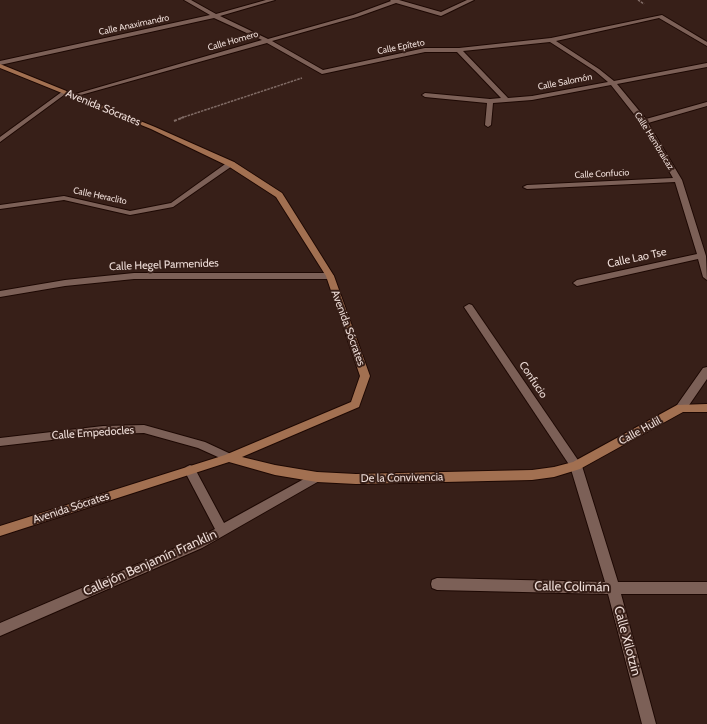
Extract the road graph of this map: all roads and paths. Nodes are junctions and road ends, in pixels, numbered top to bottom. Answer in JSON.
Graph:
{"nodes":[{"id":1,"x":187,"y":0,"type":"edge"},
{"id":2,"x":272,"y":0,"type":"edge"},
{"id":3,"x":395,"y":0,"type":"edge"},
{"id":4,"x":471,"y":0,"type":"edge"},
{"id":5,"x":215,"y":16,"type":"junction"},
{"id":6,"x":552,"y":40,"type":"junction"},
{"id":7,"x":268,"y":41,"type":"junction"},
{"id":8,"x":707,"y":44,"type":"edge"},
{"id":9,"x":459,"y":50,"type":"junction"},
{"id":10,"x":0,"y":65,"type":"edge"},
{"id":11,"x":707,"y":65,"type":"edge"},
{"id":12,"x":322,"y":72,"type":"junction"},
{"id":13,"x":612,"y":82,"type":"junction"},
{"id":14,"x":64,"y":92,"type":"junction"},
{"id":15,"x":426,"y":95,"type":"dead end"},
{"id":16,"x":75,"y":96,"type":"junction"},
{"id":17,"x":506,"y":100,"type":"junction"},
{"id":18,"x":490,"y":101,"type":"junction"},
{"id":19,"x":707,"y":104,"type":"edge"},
{"id":20,"x":644,"y":122,"type":"junction"},
{"id":21,"x":488,"y":125,"type":"dead end"},
{"id":22,"x":153,"y":128,"type":"junction"},
{"id":23,"x":0,"y":140,"type":"edge"},
{"id":24,"x":231,"y":164,"type":"junction"},
{"id":25,"x":678,"y":180,"type":"junction"},
{"id":26,"x":527,"y":187,"type":"dead end"},
{"id":27,"x":0,"y":207,"type":"edge"},
{"id":28,"x":702,"y":256,"type":"junction"},
{"id":29,"x":330,"y":276,"type":"junction"},
{"id":30,"x":707,"y":277,"type":"edge"},
{"id":31,"x":577,"y":283,"type":"dead end"},
{"id":32,"x":0,"y":294,"type":"edge"},
{"id":33,"x":469,"y":307,"type":"dead end"},
{"id":34,"x":707,"y":371,"type":"edge"},
{"id":35,"x":681,"y":408,"type":"junction"},
{"id":36,"x":707,"y":408,"type":"edge"},
{"id":37,"x":0,"y":442,"type":"edge"},
{"id":38,"x":229,"y":458,"type":"junction"},
{"id":39,"x":576,"y":466,"type":"junction"},
{"id":40,"x":190,"y":470,"type":"junction"},
{"id":41,"x":318,"y":477,"type":"junction"},
{"id":42,"x":0,"y":531,"type":"edge"},
{"id":43,"x":222,"y":531,"type":"junction"},
{"id":44,"x":437,"y":584,"type":"dead end"},
{"id":45,"x":613,"y":588,"type":"junction"},
{"id":46,"x":707,"y":588,"type":"edge"},
{"id":47,"x":0,"y":630,"type":"edge"},
{"id":48,"x":649,"y":724,"type":"edge"}],
"edges":[{"from":1,"to":5,"type":"street"},
{"from":2,"to":5,"type":"street","name":"Calle Anaximandro"},
{"from":3,"to":4,"type":"street"},
{"from":3,"to":7,"type":"street","name":"Calle Homero"},
{"from":5,"to":7,"type":"street"},
{"from":5,"to":10,"type":"street","name":"Calle Anaximandro"},
{"from":6,"to":8,"type":"street","name":"Calle Epíteto"},
{"from":6,"to":9,"type":"street","name":"Calle Epíteto"},
{"from":6,"to":13,"type":"street","name":"Calle Hembraicaz"},
{"from":7,"to":12,"type":"street"},
{"from":7,"to":16,"type":"street","name":"Calle Homero"},
{"from":9,"to":12,"type":"street","name":"Calle Epíteto"},
{"from":9,"to":17,"type":"street"},
{"from":10,"to":14,"type":"street","name":"Avenida Sócrates"},
{"from":11,"to":13,"type":"street","name":"Calle Salomón"},
{"from":12,"to":22,"type":"path"},
{"from":13,"to":17,"type":"street","name":"Calle Salomón"},
{"from":13,"to":20,"type":"street","name":"Calle Hembraicaz"},
{"from":14,"to":16,"type":"street","name":"Avenida Sócrates"},
{"from":14,"to":23,"type":"street"},
{"from":15,"to":18,"type":"street","name":"Calle Salomón"},
{"from":16,"to":22,"type":"street","name":"Avenida Sócrates"},
{"from":17,"to":18,"type":"street","name":"Calle Salomón"},
{"from":18,"to":21,"type":"street"},
{"from":19,"to":20,"type":"street"},
{"from":20,"to":25,"type":"street","name":"Calle Hembraicaz"},
{"from":22,"to":24,"type":"street","name":"Avenida Sócrates"},
{"from":24,"to":27,"type":"street","name":"Calle Heraclito"},
{"from":24,"to":29,"type":"street","name":"Avenida Sócrates"},
{"from":25,"to":26,"type":"street","name":"Calle Confucio"},
{"from":25,"to":28,"type":"street","name":"Calle Hembraicaz"},
{"from":28,"to":30,"type":"street","name":"Calle Hembraicaz"},
{"from":28,"to":31,"type":"street","name":"Calle Lao Tse"},
{"from":29,"to":32,"type":"street","name":"Calle Hegel Parmenides"},
{"from":29,"to":38,"type":"street","name":"Avenida Sócrates"},
{"from":33,"to":39,"type":"street","name":"Confucio"},
{"from":34,"to":35,"type":"street"},
{"from":35,"to":36,"type":"street","name":"Calle Hulil"},
{"from":35,"to":39,"type":"street","name":"Calle Hulil"},
{"from":37,"to":38,"type":"street","name":"Calle Empedocles"},
{"from":38,"to":40,"type":"street","name":"Avenida Sócrates"},
{"from":38,"to":41,"type":"street","name":"De la Convivencia"},
{"from":39,"to":41,"type":"street","name":"De la Convivencia"},
{"from":39,"to":45,"type":"street","name":"Calle Xilotzin"},
{"from":40,"to":42,"type":"street","name":"Avenida Sócrates"},
{"from":40,"to":43,"type":"street"},
{"from":41,"to":43,"type":"street","name":"Callejón Benjamín Franklin"},
{"from":43,"to":47,"type":"street","name":"Callejón Benjamín Franklin"},
{"from":44,"to":45,"type":"street","name":"Calle Colimán"},
{"from":45,"to":46,"type":"street","name":"Calle Colimán"},
{"from":45,"to":48,"type":"street","name":"Calle Xilotzin"}]}
